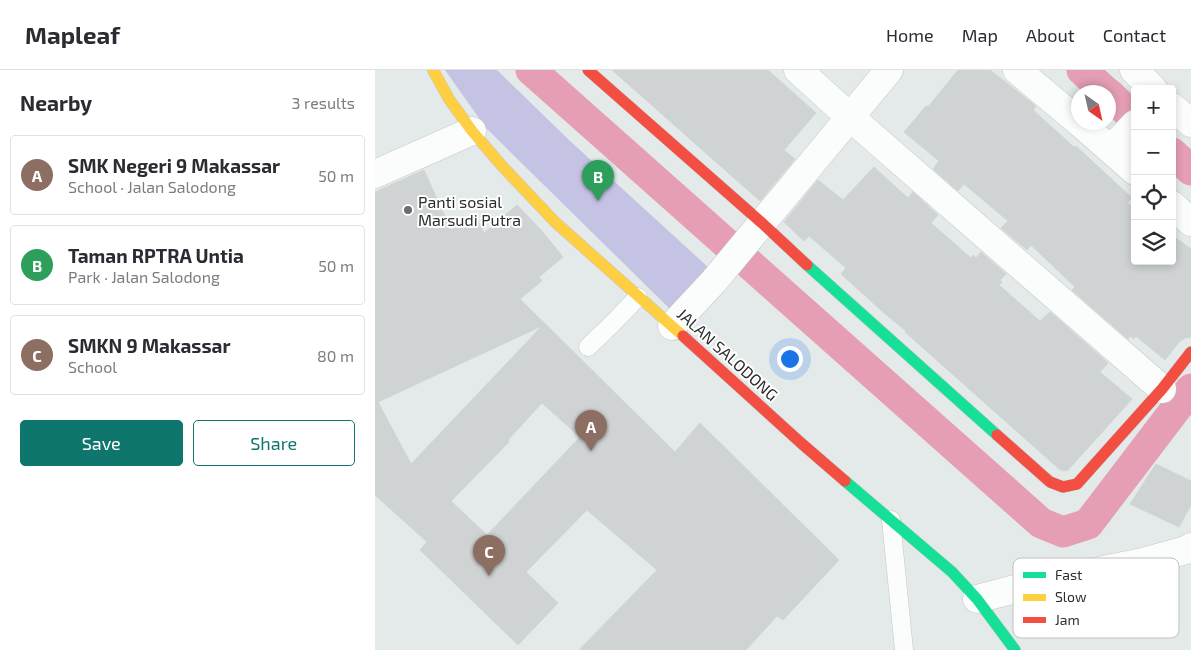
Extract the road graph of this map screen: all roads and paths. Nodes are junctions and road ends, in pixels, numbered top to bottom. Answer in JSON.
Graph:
{"nodes":[{"id":1,"x":433,"y":70,"type":"edge"},
{"id":2,"x":588,"y":70,"type":"edge"},
{"id":3,"x":798,"y":70,"type":"edge"},
{"id":4,"x":889,"y":70,"type":"edge"},
{"id":5,"x":1017,"y":70,"type":"edge"},
{"id":6,"x":1134,"y":70,"type":"edge"},
{"id":7,"x":1149,"y":85,"type":"edge"},
{"id":8,"x":1176,"y":110,"type":"edge"},
{"id":9,"x":1071,"y":115,"type":"edge"},
{"id":10,"x":850,"y":117,"type":"junction"},
{"id":11,"x":1191,"y":122,"type":"edge"},
{"id":12,"x":1131,"y":128,"type":"edge"},
{"id":13,"x":1088,"y":130,"type":"edge"},
{"id":14,"x":472,"y":131,"type":"junction"},
{"id":15,"x":1111,"y":149,"type":"junction"},
{"id":16,"x":1131,"y":167,"type":"edge"},
{"id":17,"x":375,"y":174,"type":"edge"},
{"id":18,"x":1176,"y":209,"type":"edge"},
{"id":19,"x":1191,"y":222,"type":"edge"},
{"id":20,"x":758,"y":229,"type":"junction"},
{"id":21,"x":638,"y":297,"type":"junction"},
{"id":22,"x":672,"y":326,"type":"junction"},
{"id":23,"x":588,"y":347,"type":"dead end"},
{"id":24,"x":1191,"y":352,"type":"edge"},
{"id":25,"x":1162,"y":389,"type":"junction"},
{"id":26,"x":891,"y":520,"type":"junction"},
{"id":27,"x":1191,"y":547,"type":"edge"},
{"id":28,"x":1157,"y":558,"type":"edge"},
{"id":29,"x":1013,"y":590,"type":"edge"},
{"id":30,"x":977,"y":599,"type":"junction"},
{"id":31,"x":904,"y":650,"type":"edge"},
{"id":32,"x":1015,"y":650,"type":"edge"}],
"edges":[{"from":1,"to":14,"type":"street","name":"JALAN SALODONG"},
{"from":2,"to":20,"type":"street"},
{"from":3,"to":10,"type":"street"},
{"from":4,"to":10,"type":"street"},
{"from":5,"to":9,"type":"street"},
{"from":6,"to":7,"type":"street"},
{"from":8,"to":11,"type":"street"},
{"from":10,"to":20,"type":"street"},
{"from":10,"to":25,"type":"street"},
{"from":12,"to":15,"type":"street"},
{"from":13,"to":15,"type":"street"},
{"from":14,"to":17,"type":"street"},
{"from":14,"to":21,"type":"street","name":"JALAN SALODONG"},
{"from":15,"to":16,"type":"street"},
{"from":18,"to":19,"type":"street"},
{"from":20,"to":22,"type":"street"},
{"from":20,"to":25,"type":"street"},
{"from":21,"to":22,"type":"street","name":"JALAN SALODONG"},
{"from":21,"to":23,"type":"lane"},
{"from":22,"to":26,"type":"street","name":"JALAN SALODONG"},
{"from":24,"to":25,"type":"street"},
{"from":26,"to":30,"type":"street","name":"JALAN SALODONG"},
{"from":26,"to":31,"type":"lane"},
{"from":27,"to":28,"type":"street"},
{"from":29,"to":30,"type":"street"},
{"from":30,"to":32,"type":"street","name":"JALAN SALODONG"}]}
